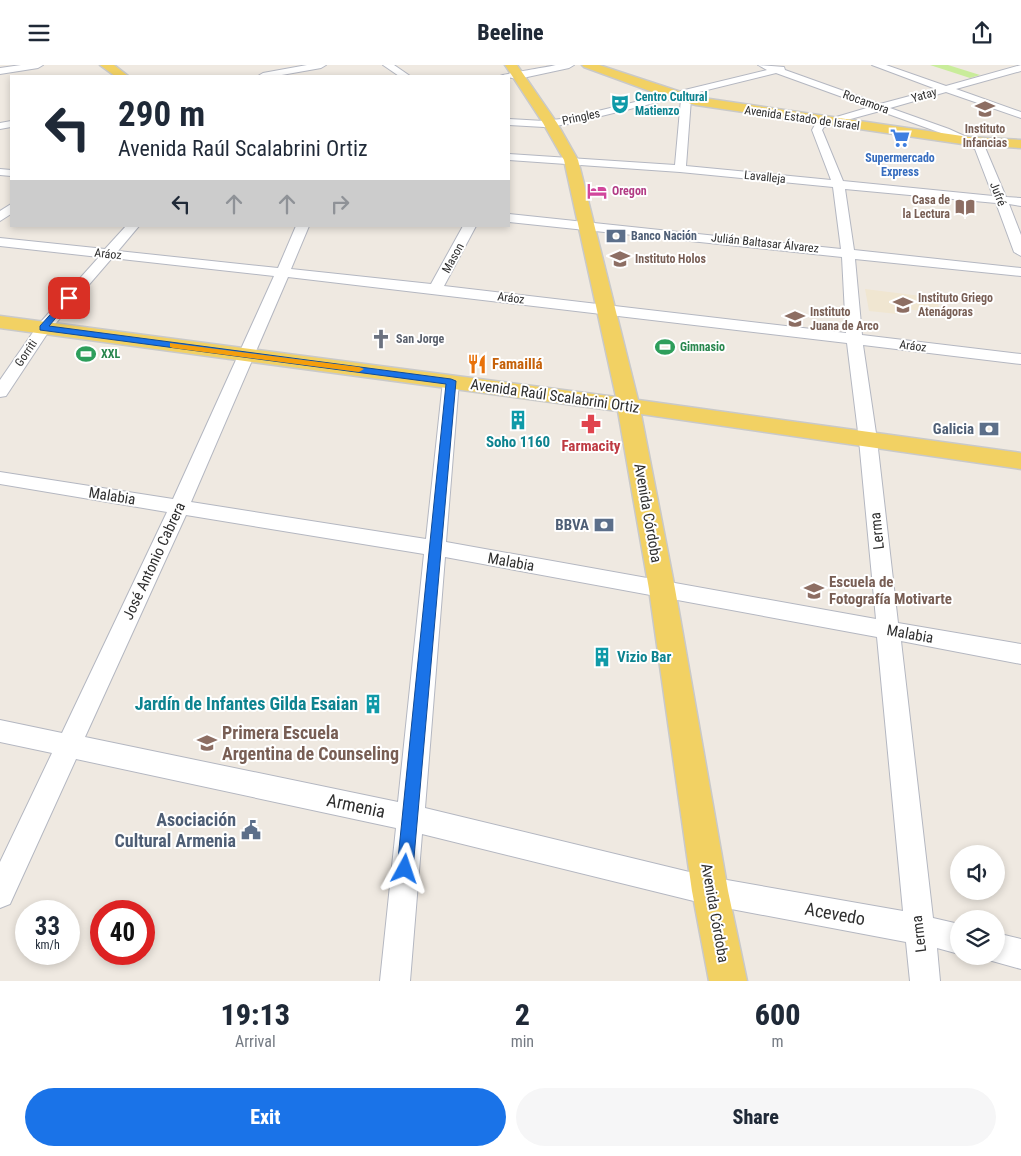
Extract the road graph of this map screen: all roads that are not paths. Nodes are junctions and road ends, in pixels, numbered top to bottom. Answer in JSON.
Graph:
{"nodes":[{"id":1,"x":38,"y":65,"type":"edge"},
{"id":2,"x":106,"y":65,"type":"edge"},
{"id":3,"x":258,"y":65,"type":"edge"},
{"id":4,"x":322,"y":65,"type":"edge"},
{"id":5,"x":388,"y":65,"type":"edge"},
{"id":6,"x":569,"y":65,"type":"edge"},
{"id":7,"x":588,"y":65,"type":"edge"},
{"id":8,"x":763,"y":65,"type":"edge"},
{"id":9,"x":798,"y":65,"type":"edge"},
{"id":10,"x":877,"y":65,"type":"edge"},
{"id":11,"x":1021,"y":68,"type":"edge"},
{"id":12,"x":778,"y":70,"type":"junction"},
{"id":13,"x":0,"y":71,"type":"edge"},
{"id":14,"x":511,"y":72,"type":"edge"},
{"id":15,"x":121,"y":75,"type":"edge"},
{"id":16,"x":268,"y":75,"type":"edge"},
{"id":17,"x":274,"y":75,"type":"edge"},
{"id":18,"x":403,"y":75,"type":"edge"},
{"id":19,"x":945,"y":89,"type":"junction"},
{"id":20,"x":679,"y":97,"type":"junction"},
{"id":21,"x":880,"y":107,"type":"junction"},
{"id":22,"x":1021,"y":115,"type":"edge"},
{"id":23,"x":510,"y":122,"type":"edge"},
{"id":24,"x":828,"y":122,"type":"junction"},
{"id":25,"x":550,"y":123,"type":"junction"},
{"id":26,"x":969,"y":141,"type":"junction"},
{"id":27,"x":1021,"y":144,"type":"edge"},
{"id":28,"x":510,"y":157,"type":"edge"},
{"id":29,"x":571,"y":160,"type":"junction"},
{"id":30,"x":680,"y":169,"type":"junction"},
{"id":31,"x":838,"y":184,"type":"junction"},
{"id":32,"x":1000,"y":201,"type":"junction"},
{"id":33,"x":1021,"y":202,"type":"edge"},
{"id":34,"x":10,"y":209,"type":"edge"},
{"id":35,"x":0,"y":217,"type":"edge"},
{"id":36,"x":510,"y":218,"type":"edge"},
{"id":37,"x":587,"y":225,"type":"junction"},
{"id":38,"x":132,"y":227,"type":"edge"},
{"id":39,"x":303,"y":227,"type":"edge"},
{"id":40,"x":469,"y":227,"type":"edge"},
{"id":41,"x":0,"y":242,"type":"edge"},
{"id":42,"x":848,"y":252,"type":"junction"},
{"id":43,"x":1021,"y":252,"type":"edge"},
{"id":44,"x":107,"y":254,"type":"junction"},
{"id":45,"x":1021,"y":272,"type":"edge"},
{"id":46,"x":282,"y":273,"type":"junction"},
{"id":47,"x":435,"y":289,"type":"junction"},
{"id":48,"x":606,"y":310,"type":"junction"},
{"id":49,"x":0,"y":322,"type":"edge"},
{"id":50,"x":43,"y":328,"type":"junction"},
{"id":51,"x":854,"y":338,"type":"junction"},
{"id":52,"x":247,"y":355,"type":"junction"},
{"id":53,"x":1021,"y":359,"type":"edge"},
{"id":54,"x":451,"y":381,"type":"junction"},
{"id":55,"x":0,"y":392,"type":"edge"},
{"id":56,"x":628,"y":405,"type":"junction"},
{"id":57,"x":868,"y":440,"type":"junction"},
{"id":58,"x":1021,"y":461,"type":"edge"},
{"id":59,"x":0,"y":478,"type":"edge"},
{"id":60,"x":179,"y":507,"type":"junction"},
{"id":61,"x":435,"y":548,"type":"junction"},
{"id":62,"x":662,"y":589,"type":"junction"},
{"id":63,"x":888,"y":630,"type":"junction"},
{"id":64,"x":1021,"y":654,"type":"edge"},
{"id":65,"x":0,"y":731,"type":"edge"},
{"id":66,"x":68,"y":745,"type":"junction"},
{"id":67,"x":410,"y":818,"type":"junction"},
{"id":68,"x":710,"y":891,"type":"junction"},
{"id":69,"x":0,"y":894,"type":"edge"},
{"id":70,"x":918,"y":929,"type":"junction"},
{"id":71,"x":950,"y":937,"type":"edge"},
{"id":72,"x":1005,"y":950,"type":"edge"},
{"id":73,"x":1021,"y":954,"type":"edge"},
{"id":74,"x":395,"y":981,"type":"edge"},
{"id":75,"x":728,"y":981,"type":"edge"},
{"id":76,"x":925,"y":981,"type":"edge"}],
"edges":[{"from":1,"to":13,"type":"street"},
{"from":2,"to":15,"type":"main road"},
{"from":3,"to":16,"type":"street"},
{"from":4,"to":17,"type":"street"},
{"from":5,"to":18,"type":"street"},
{"from":6,"to":14,"type":"street"},
{"from":7,"to":20,"type":"main road","name":"Avenida Estado de Israel"},
{"from":8,"to":12,"type":"street","name":"Rocamora"},
{"from":9,"to":12,"type":"street","name":"Pringles"},
{"from":10,"to":19,"type":"street"},
{"from":11,"to":19,"type":"street","name":"Yatay"},
{"from":12,"to":20,"type":"street","name":"Pringles"},
{"from":12,"to":21,"type":"street","name":"Rocamora"},
{"from":14,"to":25,"type":"main road","name":"Avenida Córdoba"},
{"from":19,"to":21,"type":"street","name":"Yatay"},
{"from":19,"to":22,"type":"street"},
{"from":20,"to":24,"type":"main road","name":"Avenida Estado de Israel"},
{"from":20,"to":25,"type":"street","name":"Pringles"},
{"from":20,"to":30,"type":"street"},
{"from":21,"to":24,"type":"street","name":"Yatay"},
{"from":21,"to":26,"type":"street","name":"Rocamora"},
{"from":23,"to":25,"type":"street","name":"Pringles"},
{"from":24,"to":26,"type":"main road","name":"Avenida Estado de Israel"},
{"from":24,"to":31,"type":"street","name":"Lerma"},
{"from":25,"to":29,"type":"main road","name":"Avenida Córdoba"},
{"from":26,"to":27,"type":"main road","name":"Avenida Estado de Israel"},
{"from":26,"to":32,"type":"street","name":"Jufré"},
{"from":28,"to":29,"type":"street","name":"Lavalleja"},
{"from":29,"to":30,"type":"street","name":"Lavalleja"},
{"from":29,"to":37,"type":"main road","name":"Avenida Córdoba"},
{"from":30,"to":31,"type":"street","name":"Lavalleja"},
{"from":31,"to":32,"type":"street","name":"Lavalleja"},
{"from":31,"to":42,"type":"street","name":"Lerma"},
{"from":32,"to":33,"type":"street","name":"Lavalleja"},
{"from":32,"to":43,"type":"street","name":"Jufré"},
{"from":34,"to":35,"type":"street"},
{"from":36,"to":37,"type":"street","name":"Julián Baltasar Álvarez"},
{"from":37,"to":42,"type":"street","name":"Julián Baltasar Álvarez"},
{"from":37,"to":48,"type":"main road","name":"Avenida Córdoba"},
{"from":38,"to":44,"type":"street","name":"Gorriti"},
{"from":39,"to":46,"type":"street","name":"José Antonio Cabrera"},
{"from":40,"to":47,"type":"street","name":"Mason"},
{"from":41,"to":44,"type":"street","name":"Aráoz"},
{"from":42,"to":45,"type":"street","name":"Julián Baltasar Álvarez"},
{"from":42,"to":51,"type":"street","name":"Lerma"},
{"from":44,"to":46,"type":"street","name":"Aráoz"},
{"from":44,"to":50,"type":"street","name":"Gorriti"},
{"from":46,"to":47,"type":"street","name":"Aráoz"},
{"from":46,"to":52,"type":"street","name":"José Antonio Cabrera"},
{"from":47,"to":48,"type":"street","name":"Aráoz"},
{"from":48,"to":51,"type":"street","name":"Aráoz"},
{"from":48,"to":56,"type":"main road","name":"Avenida Córdoba"},
{"from":49,"to":50,"type":"main road","name":"Avenida Raúl Scalabrini Ortiz"},
{"from":50,"to":52,"type":"main road","name":"Avenida Raúl Scalabrini Ortiz"},
{"from":50,"to":55,"type":"street","name":"Gorriti"},
{"from":51,"to":53,"type":"street","name":"Aráoz"},
{"from":51,"to":57,"type":"street","name":"Lerma"},
{"from":52,"to":54,"type":"main road","name":"Avenida Raúl Scalabrini Ortiz"},
{"from":52,"to":60,"type":"street","name":"José Antonio Cabrera"},
{"from":54,"to":56,"type":"main road","name":"Avenida Raúl Scalabrini Ortiz"},
{"from":54,"to":61,"type":"street"},
{"from":56,"to":57,"type":"main road","name":"Avenida Raúl Scalabrini Ortiz"},
{"from":56,"to":62,"type":"main road","name":"Avenida Córdoba"},
{"from":57,"to":58,"type":"main road","name":"Avenida Raúl Scalabrini Ortiz"},
{"from":57,"to":63,"type":"street","name":"Lerma"},
{"from":59,"to":60,"type":"street","name":"Malabia"},
{"from":60,"to":61,"type":"street","name":"Malabia"},
{"from":60,"to":66,"type":"street","name":"José Antonio Cabrera"},
{"from":61,"to":62,"type":"street","name":"Malabia"},
{"from":61,"to":67,"type":"street"},
{"from":62,"to":63,"type":"street","name":"Malabia"},
{"from":62,"to":68,"type":"main road","name":"Avenida Córdoba"},
{"from":63,"to":64,"type":"street","name":"Malabia"},
{"from":63,"to":70,"type":"street","name":"Lerma"},
{"from":65,"to":66,"type":"street","name":"Armenia"},
{"from":66,"to":67,"type":"street","name":"Armenia"},
{"from":66,"to":69,"type":"street","name":"José Antonio Cabrera"},
{"from":67,"to":68,"type":"street","name":"Armenia"},
{"from":67,"to":74,"type":"street"},
{"from":68,"to":70,"type":"street","name":"Acevedo"},
{"from":68,"to":75,"type":"main road","name":"Avenida Córdoba"},
{"from":70,"to":71,"type":"street","name":"Acevedo"},
{"from":70,"to":76,"type":"street","name":"Lerma"},
{"from":72,"to":73,"type":"street"}]}
